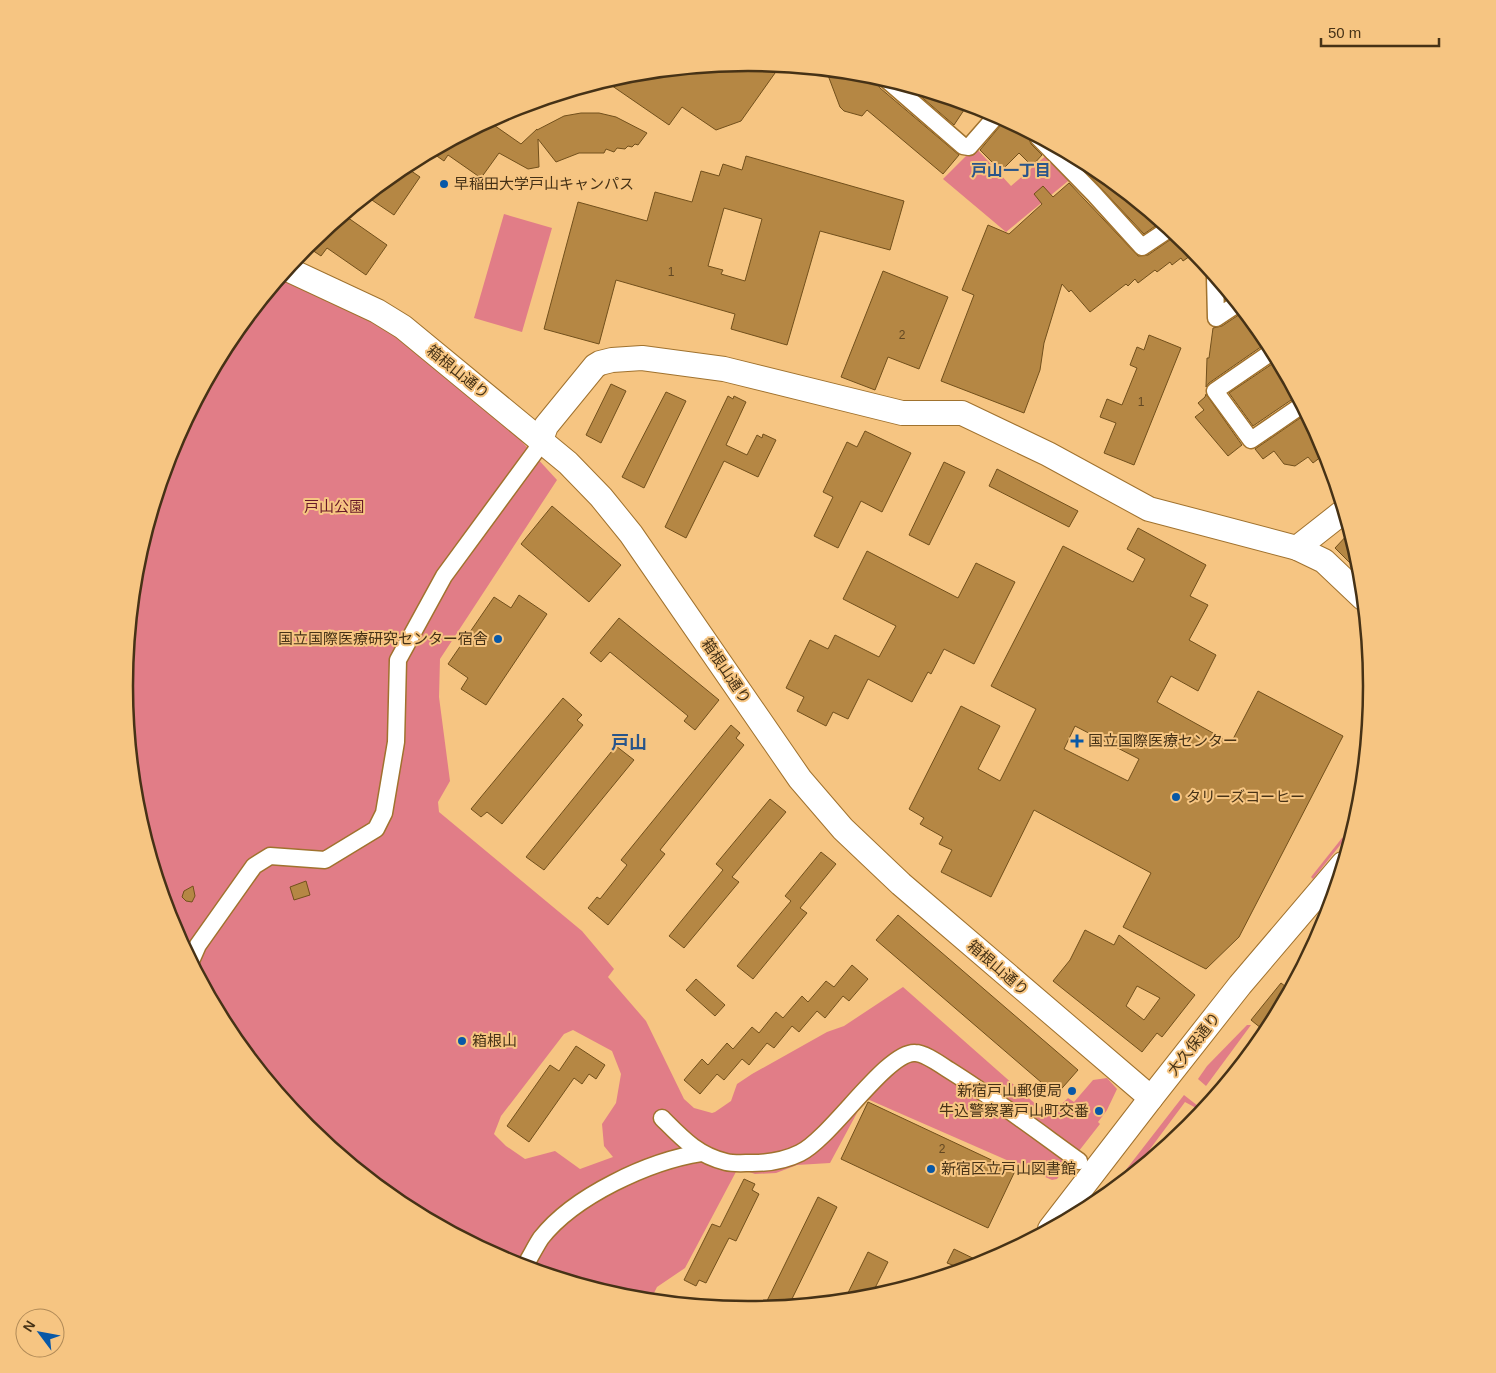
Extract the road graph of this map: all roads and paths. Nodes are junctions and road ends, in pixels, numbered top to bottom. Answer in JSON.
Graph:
{"nodes":[{"id":1,"x":899,"y":90,"type":"edge"},
{"id":2,"x":992,"y":122,"type":"edge"},
{"id":3,"x":1063,"y":159,"type":"edge"},
{"id":4,"x":1163,"y":233,"type":"edge"},
{"id":5,"x":293,"y":272,"type":"edge"},
{"id":6,"x":1215,"y":286,"type":"edge"},
{"id":7,"x":1232,"y":307,"type":"edge"},
{"id":8,"x":1266,"y":355,"type":"edge"},
{"id":9,"x":1297,"y":408,"type":"edge"},
{"id":10,"x":541,"y":440,"type":"junction"},
{"id":11,"x":1339,"y":515,"type":"edge"},
{"id":12,"x":1297,"y":548,"type":"junction"},
{"id":13,"x":1355,"y":591,"type":"edge"},
{"id":14,"x":1334,"y":875,"type":"edge"},
{"id":15,"x":194,"y":954,"type":"edge"},
{"id":16,"x":1150,"y":1098,"type":"junction"},
{"id":17,"x":662,"y":1118,"type":"dead end"},
{"id":18,"x":701,"y":1153,"type":"junction"},
{"id":19,"x":1079,"y":1161,"type":"dead end"},
{"id":20,"x":1059,"y":1217,"type":"edge"},
{"id":21,"x":528,"y":1261,"type":"edge"}],
"edges":[{"from":1,"to":2,"type":"street"},
{"from":3,"to":4,"type":"street"},
{"from":5,"to":10,"type":"street","name":"箱根山通り"},
{"from":6,"to":7,"type":"street"},
{"from":8,"to":9,"type":"street"},
{"from":10,"to":12,"type":"street"},
{"from":10,"to":15,"type":"street"},
{"from":10,"to":16,"type":"street","name":"箱根山通り"},
{"from":11,"to":12,"type":"street"},
{"from":12,"to":13,"type":"street"},
{"from":14,"to":16,"type":"street","name":"大久保通り"},
{"from":16,"to":20,"type":"street","name":"大久保通り"},
{"from":17,"to":18,"type":"street"},
{"from":18,"to":19,"type":"street"},
{"from":18,"to":21,"type":"street"}]}
